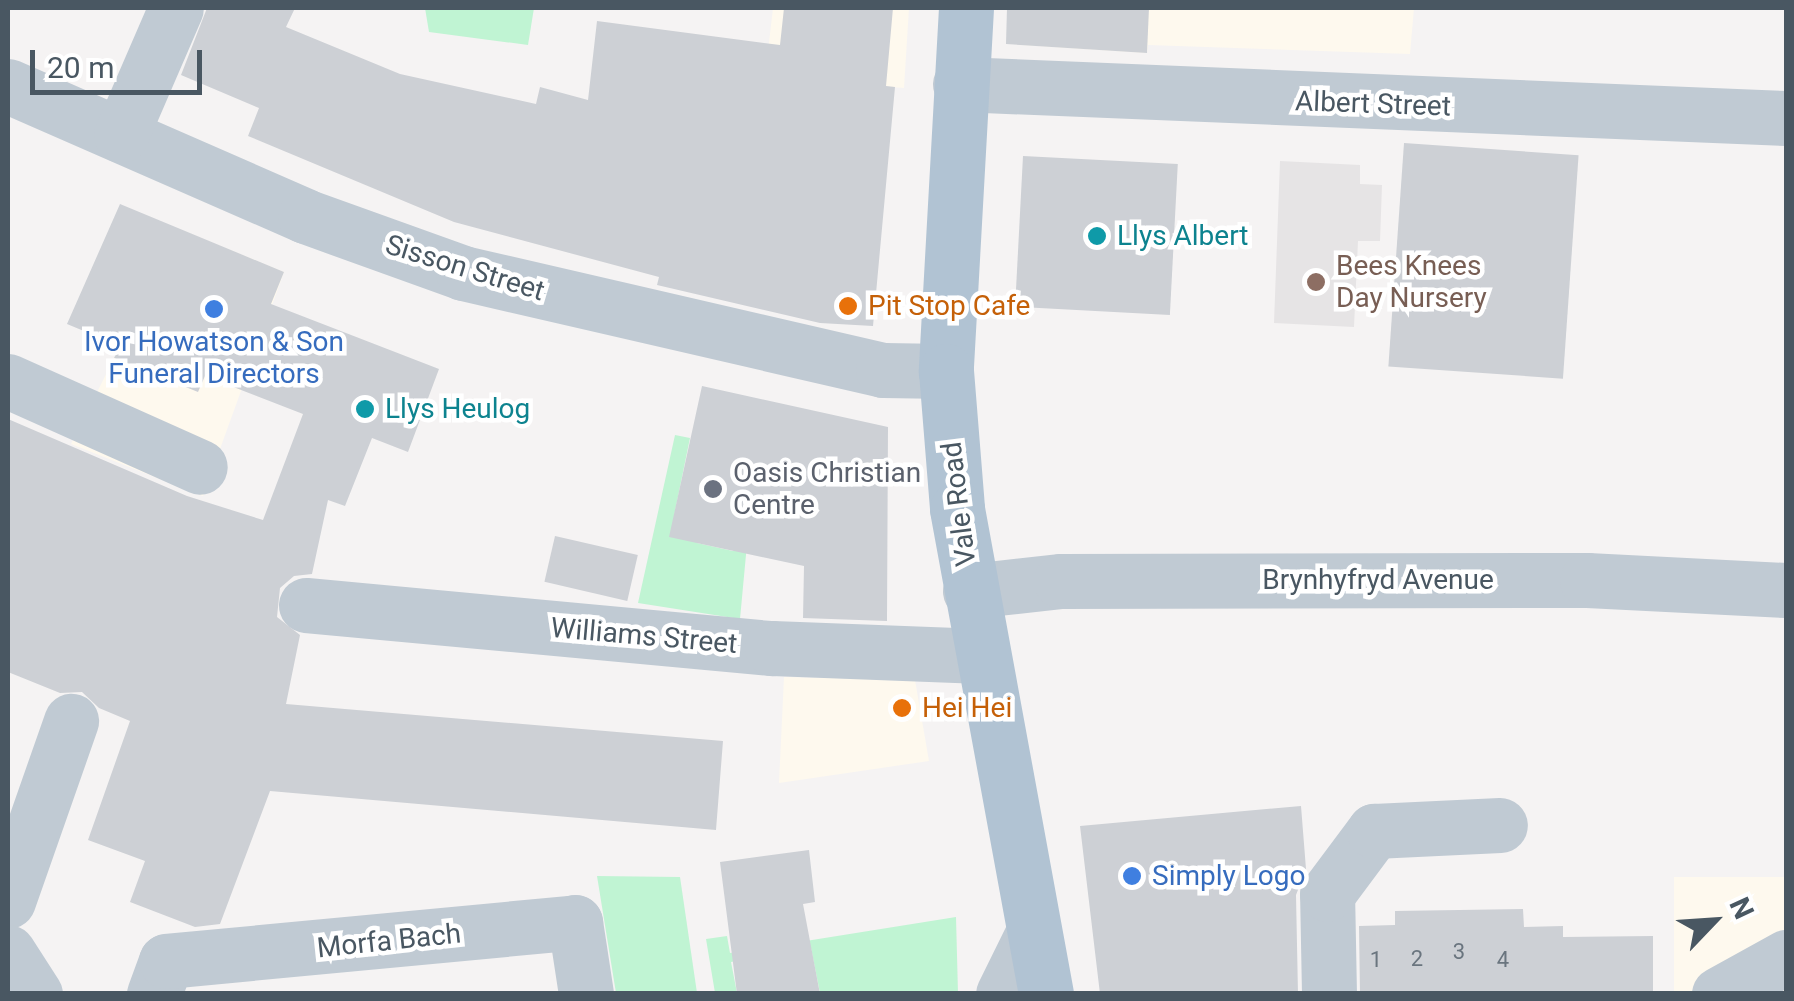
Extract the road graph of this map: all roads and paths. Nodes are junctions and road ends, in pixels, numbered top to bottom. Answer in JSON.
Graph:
{"nodes":[{"id":1,"x":176,"y":8,"type":"edge"},
{"id":2,"x":966,"y":8,"type":"edge"},
{"id":3,"x":960,"y":84,"type":"junction"},
{"id":4,"x":8,"y":86,"type":"edge"},
{"id":5,"x":1786,"y":118,"type":"edge"},
{"id":6,"x":121,"y":135,"type":"junction"},
{"id":7,"x":946,"y":371,"type":"junction"},
{"id":8,"x":8,"y":381,"type":"edge"},
{"id":9,"x":200,"y":467,"type":"dead end"},
{"id":10,"x":1786,"y":590,"type":"edge"},
{"id":11,"x":970,"y":591,"type":"junction"},
{"id":12,"x":306,"y":605,"type":"dead end"},
{"id":13,"x":982,"y":656,"type":"junction"},
{"id":14,"x":71,"y":722,"type":"dead end"},
{"id":15,"x":1500,"y":825,"type":"dead end"},
{"id":16,"x":8,"y":900,"type":"edge"},
{"id":17,"x":1034,"y":931,"type":"junction"},
{"id":18,"x":8,"y":952,"type":"edge"},
{"id":19,"x":1786,"y":957,"type":"edge"},
{"id":20,"x":35,"y":994,"type":"edge"},
{"id":21,"x":154,"y":994,"type":"edge"},
{"id":22,"x":586,"y":994,"type":"edge"},
{"id":23,"x":1003,"y":994,"type":"edge"},
{"id":24,"x":1046,"y":994,"type":"edge"},
{"id":25,"x":1329,"y":994,"type":"edge"},
{"id":26,"x":1718,"y":994,"type":"edge"}],
"edges":[{"from":1,"to":6,"type":"street"},
{"from":2,"to":3,"type":"main road","name":"Vale Road"},
{"from":3,"to":5,"type":"street","name":"Albert Street"},
{"from":3,"to":7,"type":"main road","name":"Vale Road"},
{"from":4,"to":6,"type":"street","name":"Sisson Street"},
{"from":6,"to":7,"type":"street","name":"Sisson Street"},
{"from":7,"to":11,"type":"main road","name":"Vale Road"},
{"from":8,"to":9,"type":"street"},
{"from":10,"to":11,"type":"street","name":"Brynhyfryd Avenue"},
{"from":11,"to":13,"type":"main road","name":"Vale Road"},
{"from":12,"to":13,"type":"street","name":"Williams Street"},
{"from":13,"to":17,"type":"main road","name":"Vale Road"},
{"from":14,"to":16,"type":"street"},
{"from":15,"to":25,"type":"street"},
{"from":17,"to":23,"type":"street"},
{"from":17,"to":24,"type":"main road","name":"Vale Road"},
{"from":18,"to":20,"type":"street"},
{"from":19,"to":26,"type":"street"},
{"from":21,"to":22,"type":"street","name":"Morfa Bach"}]}
